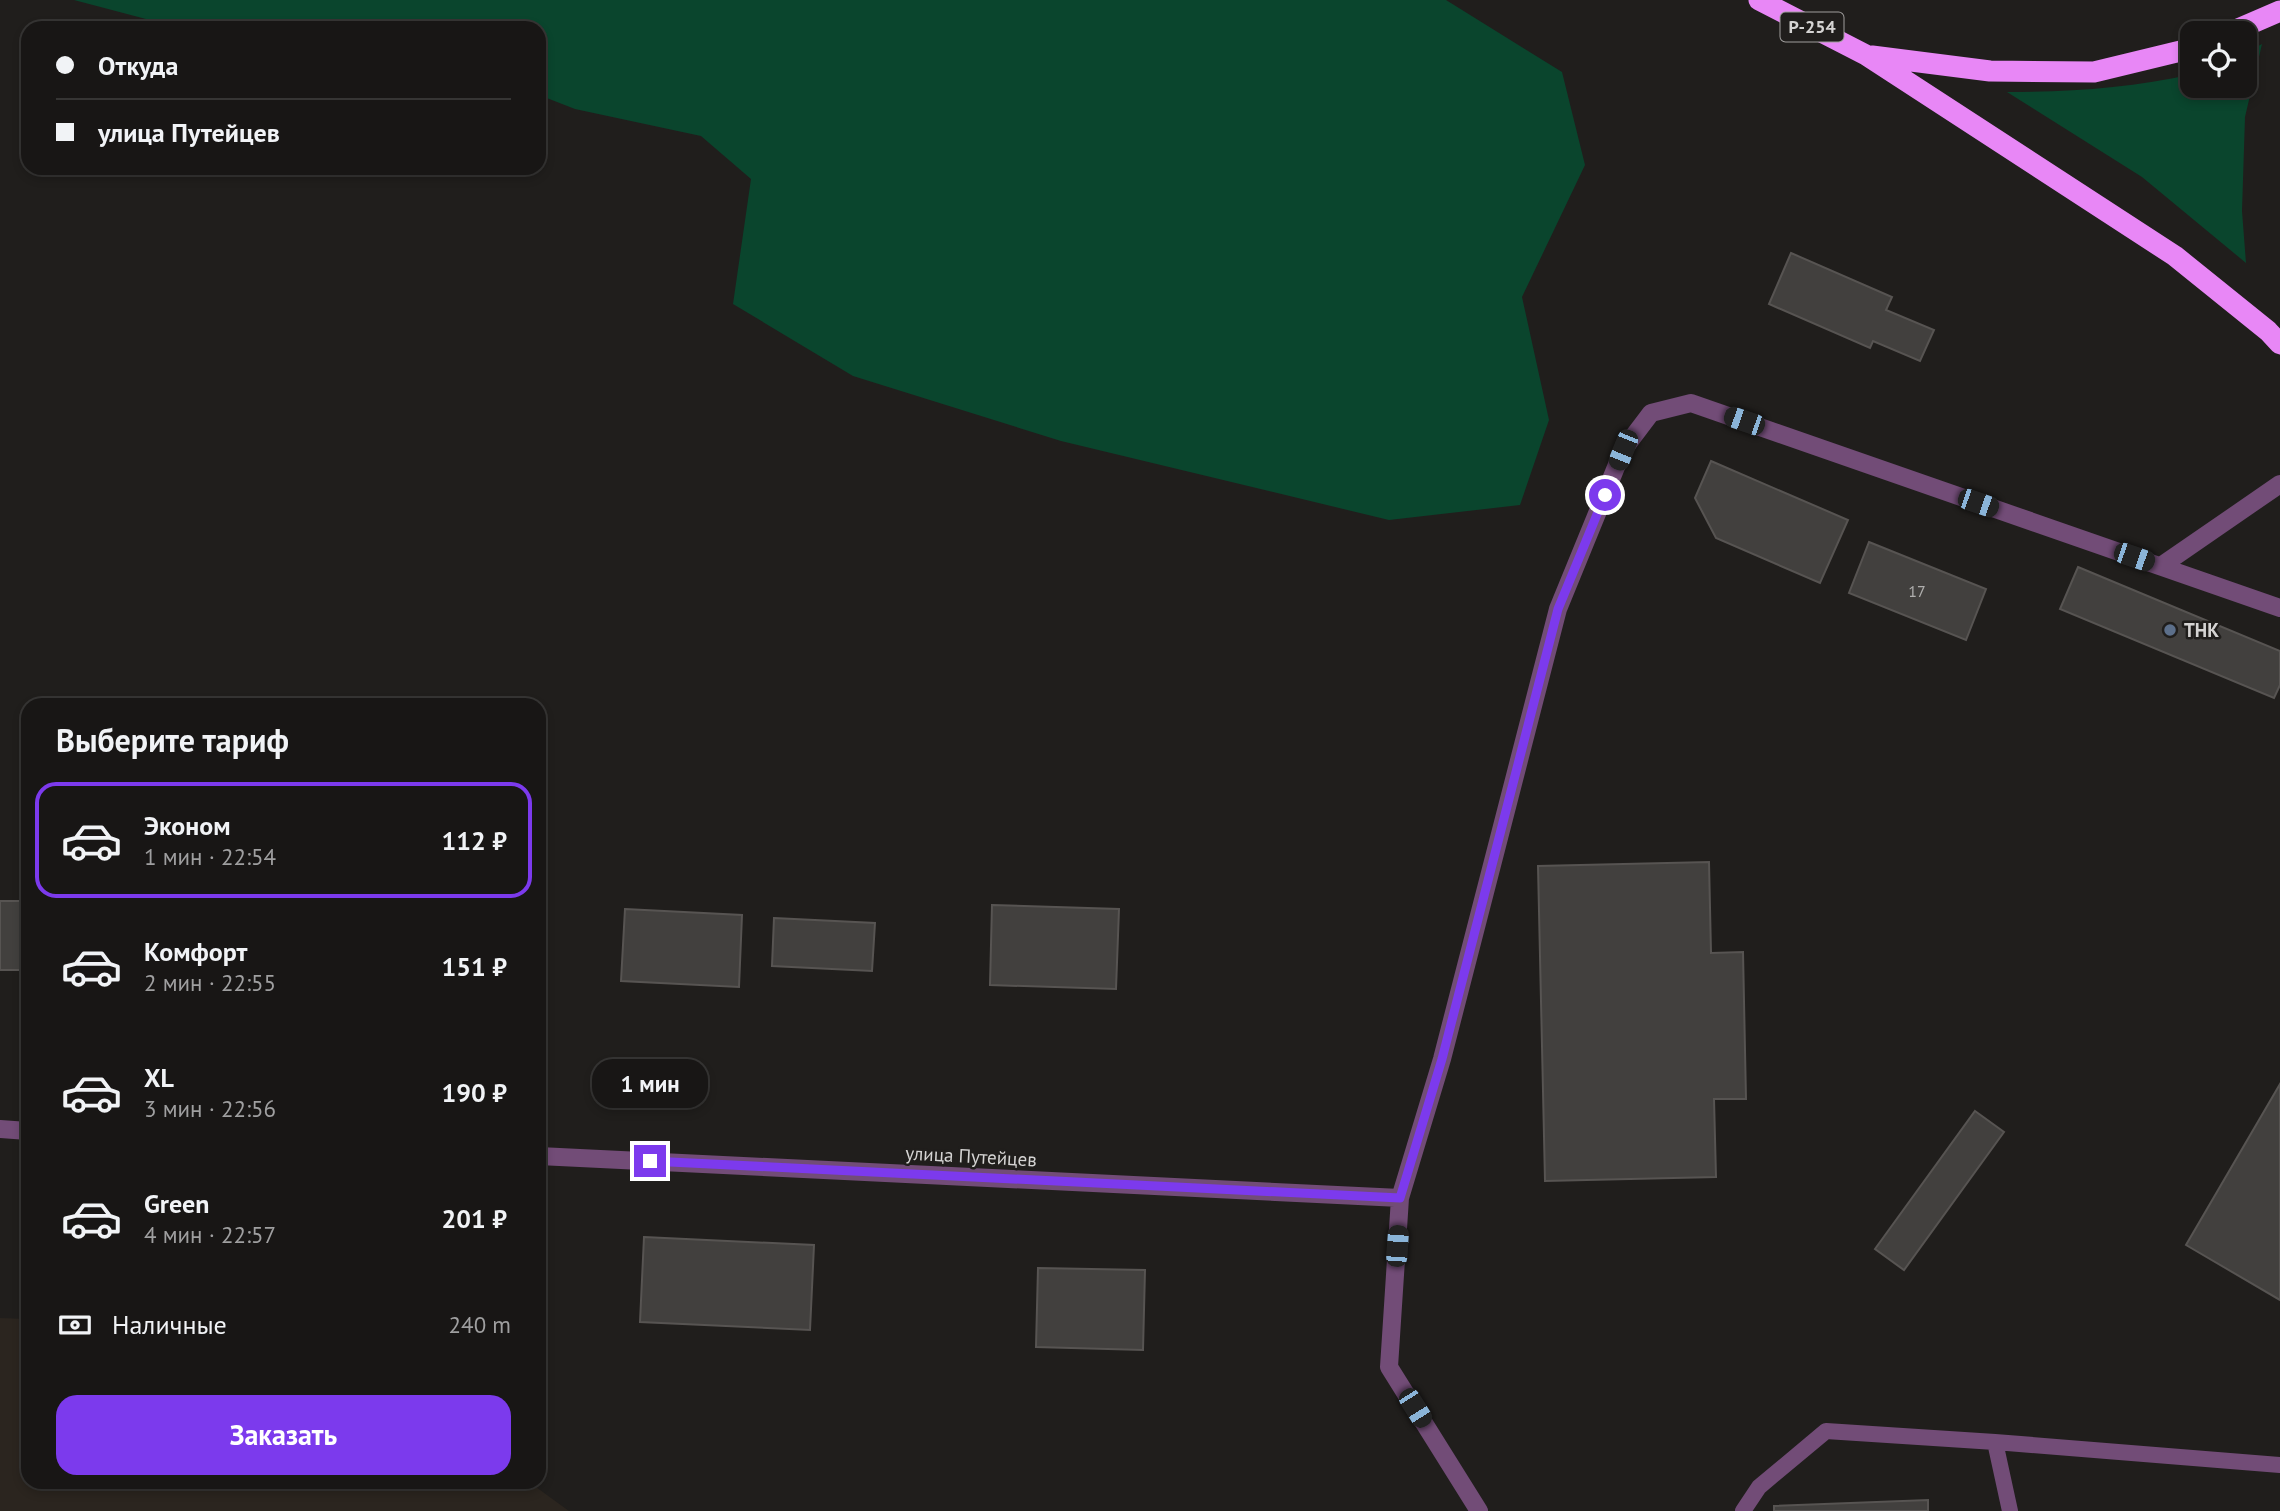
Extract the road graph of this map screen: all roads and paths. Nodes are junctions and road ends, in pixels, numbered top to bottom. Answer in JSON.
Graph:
{"nodes":[{"id":1,"x":1759,"y":0,"type":"edge"},
{"id":2,"x":2280,"y":11,"type":"edge"},
{"id":3,"x":2257,"y":21,"type":"edge"},
{"id":4,"x":2180,"y":51,"type":"edge"},
{"id":5,"x":1866,"y":55,"type":"junction"},
{"id":6,"x":2280,"y":344,"type":"edge"},
{"id":7,"x":2280,"y":484,"type":"edge"},
{"id":8,"x":2161,"y":566,"type":"junction"},
{"id":9,"x":2280,"y":608,"type":"edge"},
{"id":10,"x":0,"y":1129,"type":"edge"},
{"id":11,"x":21,"y":1130,"type":"edge"},
{"id":12,"x":546,"y":1156,"type":"edge"},
{"id":13,"x":1400,"y":1198,"type":"junction"},
{"id":14,"x":1995,"y":1441,"type":"junction"},
{"id":15,"x":2280,"y":1465,"type":"edge"},
{"id":16,"x":1479,"y":1511,"type":"edge"},
{"id":17,"x":1743,"y":1511,"type":"edge"},
{"id":18,"x":2010,"y":1511,"type":"edge"}],
"edges":[{"from":1,"to":5,"type":"highway","number":"Р-254"},
{"from":2,"to":3,"type":"highway"},
{"from":4,"to":5,"type":"highway"},
{"from":5,"to":6,"type":"highway"},
{"from":7,"to":8,"type":"street"},
{"from":8,"to":9,"type":"street"},
{"from":8,"to":13,"type":"street"},
{"from":10,"to":11,"type":"street"},
{"from":12,"to":13,"type":"street","name":"улица Путейцев"},
{"from":13,"to":16,"type":"street"},
{"from":14,"to":15,"type":"lane"},
{"from":14,"to":17,"type":"lane"},
{"from":14,"to":18,"type":"lane"}]}
